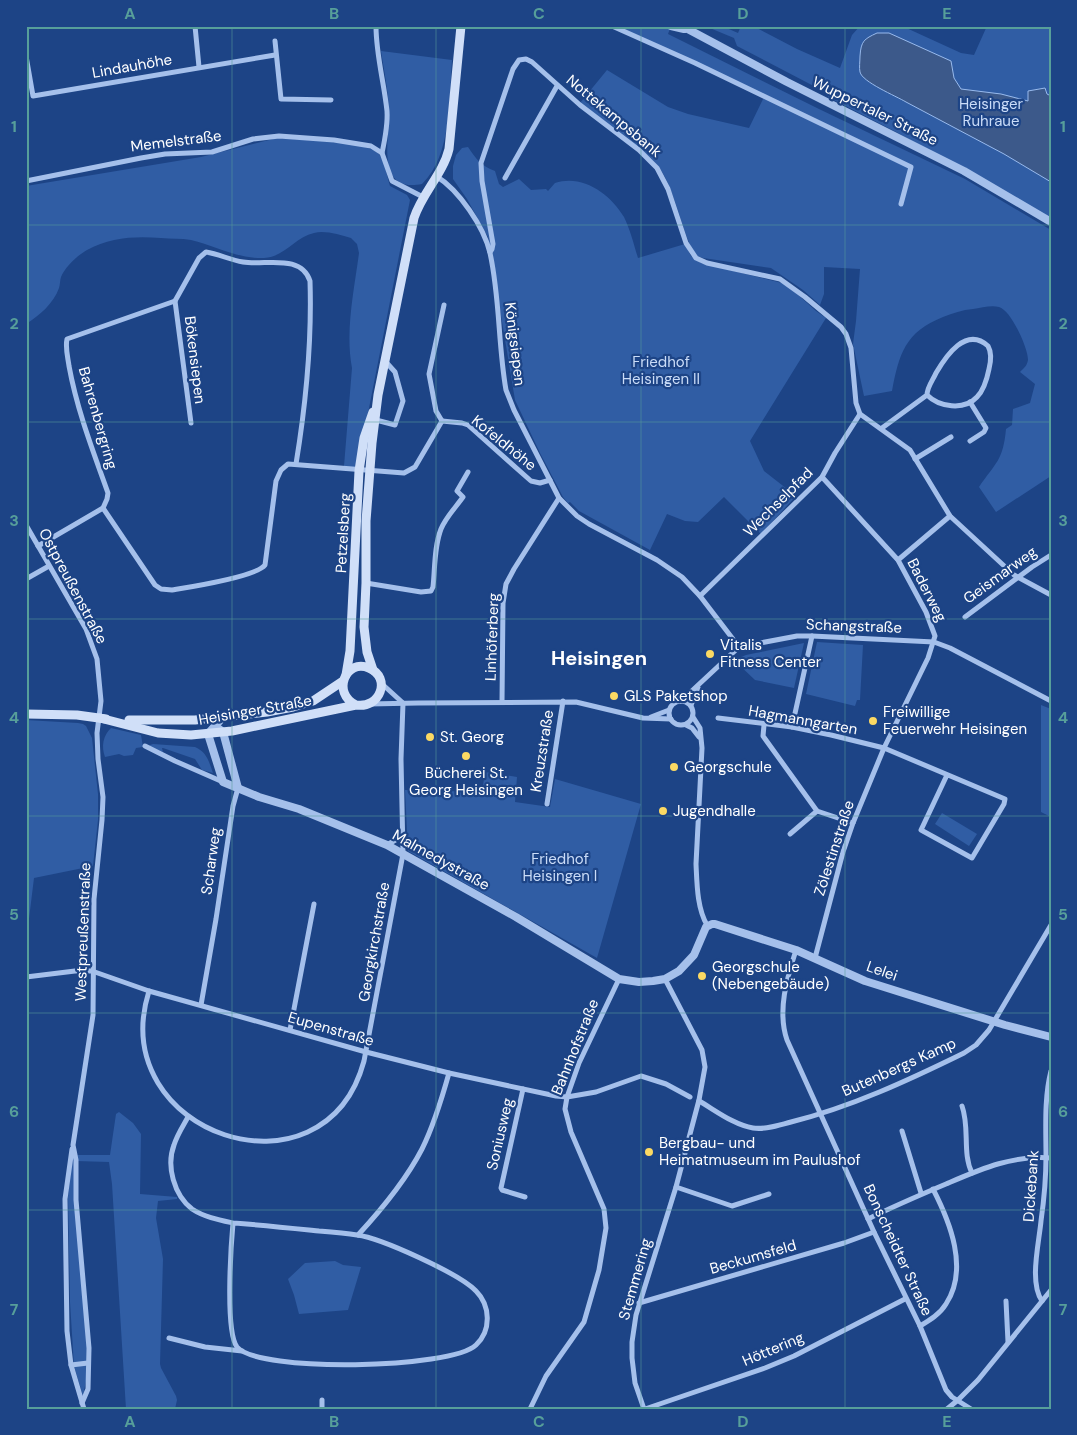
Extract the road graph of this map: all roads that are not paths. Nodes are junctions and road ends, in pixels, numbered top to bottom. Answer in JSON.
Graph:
{"nodes":[{"id":1,"x":195,"y":26,"type":"edge"},
{"id":2,"x":376,"y":26,"type":"edge"},
{"id":3,"x":461,"y":26,"type":"edge"},
{"id":4,"x":612,"y":26,"type":"edge"},
{"id":5,"x":671,"y":26,"type":"edge"},
{"id":6,"x":683,"y":28,"type":"edge"},
{"id":7,"x":275,"y":40,"type":"dead end"},
{"id":8,"x":275,"y":55,"type":"junction"},
{"id":9,"x":26,"y":56,"type":"edge"},
{"id":10,"x":199,"y":67,"type":"junction"},
{"id":11,"x":557,"y":86,"type":"junction"},
{"id":12,"x":331,"y":100,"type":"dead end"},
{"id":13,"x":382,"y":153,"type":"junction"},
{"id":14,"x":436,"y":176,"type":"junction"},
{"id":15,"x":505,"y":178,"type":"dead end"},
{"id":16,"x":26,"y":181,"type":"edge"},
{"id":17,"x":423,"y":197,"type":"junction"},
{"id":18,"x":901,"y":204,"type":"dead end"},
{"id":19,"x":1051,"y":222,"type":"edge"},
{"id":20,"x":490,"y":252,"type":"junction"},
{"id":21,"x":175,"y":301,"type":"junction"},
{"id":22,"x":444,"y":306,"type":"dead end"},
{"id":23,"x":385,"y":360,"type":"junction"},
{"id":24,"x":378,"y":395,"type":"junction"},
{"id":25,"x":927,"y":395,"type":"junction"},
{"id":26,"x":970,"y":402,"type":"junction"},
{"id":27,"x":860,"y":414,"type":"junction"},
{"id":28,"x":376,"y":420,"type":"junction"},
{"id":29,"x":442,"y":421,"type":"junction"},
{"id":30,"x":190,"y":423,"type":"dead end"},
{"id":31,"x":882,"y":428,"type":"junction"},
{"id":32,"x":952,"y":437,"type":"dead end"},
{"id":33,"x":970,"y":441,"type":"dead end"},
{"id":34,"x":915,"y":459,"type":"junction"},
{"id":35,"x":296,"y":464,"type":"junction"},
{"id":36,"x":364,"y":471,"type":"junction"},
{"id":37,"x":468,"y":472,"type":"dead end"},
{"id":38,"x":822,"y":477,"type":"junction"},
{"id":39,"x":550,"y":480,"type":"junction"},
{"id":40,"x":559,"y":498,"type":"junction"},
{"id":41,"x":103,"y":508,"type":"junction"},
{"id":42,"x":950,"y":516,"type":"junction"},
{"id":43,"x":26,"y":525,"type":"edge"},
{"id":44,"x":38,"y":546,"type":"junction"},
{"id":45,"x":1051,"y":554,"type":"edge"},
{"id":46,"x":898,"y":560,"type":"junction"},
{"id":47,"x":49,"y":566,"type":"junction"},
{"id":48,"x":1018,"y":577,"type":"junction"},
{"id":49,"x":26,"y":579,"type":"edge"},
{"id":50,"x":366,"y":583,"type":"junction"},
{"id":51,"x":1051,"y":595,"type":"edge"},
{"id":52,"x":700,"y":596,"type":"junction"},
{"id":53,"x":964,"y":617,"type":"dead end"},
{"id":54,"x":812,"y":636,"type":"junction"},
{"id":55,"x":934,"y":642,"type":"junction"},
{"id":56,"x":739,"y":647,"type":"junction"},
{"id":57,"x":373,"y":670,"type":"junction"},
{"id":58,"x":344,"y":678,"type":"junction"},
{"id":59,"x":381,"y":683,"type":"junction"},
{"id":60,"x":699,"y":686,"type":"junction"},
{"id":61,"x":563,"y":701,"type":"junction"},
{"id":62,"x":681,"y":701,"type":"junction"},
{"id":63,"x":1051,"y":701,"type":"edge"},
{"id":64,"x":502,"y":702,"type":"junction"},
{"id":65,"x":403,"y":703,"type":"junction"},
{"id":66,"x":356,"y":704,"type":"junction"},
{"id":67,"x":369,"y":704,"type":"junction"},
{"id":68,"x":691,"y":705,"type":"junction"},
{"id":69,"x":669,"y":710,"type":"junction"},
{"id":70,"x":26,"y":714,"type":"edge"},
{"id":71,"x":693,"y":717,"type":"junction"},
{"id":72,"x":100,"y":718,"type":"junction"},
{"id":73,"x":222,"y":718,"type":"junction"},
{"id":74,"x":648,"y":718,"type":"junction"},
{"id":75,"x":718,"y":718,"type":"dead end"},
{"id":76,"x":207,"y":719,"type":"junction"},
{"id":77,"x":671,"y":719,"type":"junction"},
{"id":78,"x":764,"y":724,"type":"junction"},
{"id":79,"x":686,"y":725,"type":"junction"},
{"id":80,"x":215,"y":726,"type":"junction"},
{"id":81,"x":792,"y":727,"type":"junction"},
{"id":82,"x":223,"y":732,"type":"junction"},
{"id":83,"x":208,"y":734,"type":"junction"},
{"id":84,"x":700,"y":737,"type":"junction"},
{"id":85,"x":144,"y":746,"type":"dead end"},
{"id":86,"x":884,"y":748,"type":"junction"},
{"id":87,"x":947,"y":775,"type":"junction"},
{"id":88,"x":223,"y":782,"type":"junction"},
{"id":89,"x":238,"y":788,"type":"junction"},
{"id":90,"x":547,"y":804,"type":"dead end"},
{"id":91,"x":818,"y":811,"type":"junction"},
{"id":92,"x":853,"y":823,"type":"junction"},
{"id":93,"x":790,"y":834,"type":"dead end"},
{"id":94,"x":402,"y":836,"type":"junction"},
{"id":95,"x":388,"y":845,"type":"junction"},
{"id":96,"x":403,"y":854,"type":"junction"},
{"id":97,"x":314,"y":904,"type":"dead end"},
{"id":98,"x":708,"y":925,"type":"junction"},
{"id":99,"x":1051,"y":925,"type":"edge"},
{"id":100,"x":796,"y":950,"type":"junction"},
{"id":101,"x":815,"y":958,"type":"junction"},
{"id":102,"x":92,"y":971,"type":"junction"},
{"id":103,"x":26,"y":977,"type":"edge"},
{"id":104,"x":619,"y":978,"type":"junction"},
{"id":105,"x":665,"y":979,"type":"junction"},
{"id":106,"x":149,"y":991,"type":"junction"},
{"id":107,"x":201,"y":1005,"type":"junction"},
{"id":108,"x":994,"y":1022,"type":"junction"},
{"id":109,"x":290,"y":1030,"type":"junction"},
{"id":110,"x":1051,"y":1037,"type":"edge"},
{"id":111,"x":366,"y":1052,"type":"junction"},
{"id":112,"x":1051,"y":1071,"type":"edge"},
{"id":113,"x":448,"y":1073,"type":"junction"},
{"id":114,"x":523,"y":1089,"type":"junction"},
{"id":115,"x":567,"y":1097,"type":"junction"},
{"id":116,"x":690,"y":1097,"type":"dead end"},
{"id":117,"x":698,"y":1100,"type":"junction"},
{"id":118,"x":962,"y":1106,"type":"dead end"},
{"id":119,"x":821,"y":1114,"type":"junction"},
{"id":120,"x":188,"y":1117,"type":"junction"},
{"id":121,"x":902,"y":1131,"type":"dead end"},
{"id":122,"x":73,"y":1145,"type":"junction"},
{"id":123,"x":1049,"y":1158,"type":"edge"},
{"id":124,"x":972,"y":1173,"type":"junction"},
{"id":125,"x":676,"y":1188,"type":"junction"},
{"id":126,"x":933,"y":1189,"type":"junction"},
{"id":127,"x":921,"y":1193,"type":"junction"},
{"id":128,"x":769,"y":1194,"type":"dead end"},
{"id":129,"x":525,"y":1197,"type":"dead end"},
{"id":130,"x":868,"y":1219,"type":"junction"},
{"id":131,"x":233,"y":1223,"type":"junction"},
{"id":132,"x":874,"y":1232,"type":"junction"},
{"id":133,"x":358,"y":1235,"type":"junction"},
{"id":134,"x":1051,"y":1290,"type":"edge"},
{"id":135,"x":906,"y":1299,"type":"junction"},
{"id":136,"x":1006,"y":1300,"type":"dead end"},
{"id":137,"x":1042,"y":1301,"type":"junction"},
{"id":138,"x":639,"y":1303,"type":"junction"},
{"id":139,"x":920,"y":1326,"type":"junction"},
{"id":140,"x":169,"y":1338,"type":"dead end"},
{"id":141,"x":1008,"y":1342,"type":"junction"},
{"id":142,"x":242,"y":1350,"type":"junction"},
{"id":143,"x":88,"y":1362,"type":"junction"},
{"id":144,"x":71,"y":1365,"type":"junction"},
{"id":145,"x":322,"y":1400,"type":"dead end"},
{"id":146,"x":958,"y":1400,"type":"junction"},
{"id":147,"x":82,"y":1403,"type":"junction"},
{"id":148,"x":84,"y":1409,"type":"edge"},
{"id":149,"x":322,"y":1409,"type":"edge"},
{"id":150,"x":530,"y":1409,"type":"edge"},
{"id":151,"x":644,"y":1409,"type":"edge"},
{"id":152,"x":947,"y":1409,"type":"edge"},
{"id":153,"x":971,"y":1409,"type":"edge"}],
"edges":[{"from":1,"to":10,"type":"street"},
{"from":2,"to":13,"type":"street"},
{"from":3,"to":14,"type":"main road"},
{"from":4,"to":18,"type":"street"},
{"from":5,"to":6,"type":"street","name":"Wuppertaler Straße"},
{"from":6,"to":19,"type":"street","name":"Wuppertaler Straße"},
{"from":7,"to":8,"type":"street"},
{"from":8,"to":10,"type":"street","name":"Lindauhöhe"},
{"from":8,"to":12,"type":"street"},
{"from":9,"to":10,"type":"street","name":"Lindauhöhe"},
{"from":11,"to":15,"type":"street"},
{"from":11,"to":20,"type":"street","name":"Nottekampsbank"},
{"from":11,"to":27,"type":"street","name":"Nottekampsbank"},
{"from":13,"to":16,"type":"street","name":"Memelstraße"},
{"from":13,"to":17,"type":"street"},
{"from":14,"to":17,"type":"main road","name":"Petzelsberg"},
{"from":14,"to":20,"type":"street","name":"Königsiepen"},
{"from":17,"to":23,"type":"main road","name":"Petzelsberg"},
{"from":20,"to":39,"type":"street","name":"Königsiepen"},
{"from":21,"to":30,"type":"street","name":"Bökensiepen"},
{"from":21,"to":35,"type":"street"},
{"from":21,"to":41,"type":"street","name":"Bahrenbergring"},
{"from":22,"to":29,"type":"street"},
{"from":23,"to":24,"type":"main road","name":"Petzelsberg"},
{"from":23,"to":28,"type":"street"},
{"from":24,"to":28,"type":"main road","name":"Petzelsberg"},
{"from":24,"to":36,"type":"main road","name":"Petzelsberg"},
{"from":25,"to":26,"type":"street"},
{"from":25,"to":26,"type":"street"},
{"from":25,"to":31,"type":"street"},
{"from":26,"to":33,"type":"street"},
{"from":27,"to":31,"type":"street"},
{"from":27,"to":38,"type":"street","name":"Wechselpfad"},
{"from":28,"to":36,"type":"main road","name":"Petzelsberg"},
{"from":29,"to":36,"type":"street"},
{"from":29,"to":39,"type":"street","name":"Kofeldhöhe"},
{"from":31,"to":34,"type":"street"},
{"from":32,"to":34,"type":"street"},
{"from":34,"to":42,"type":"street"},
{"from":35,"to":36,"type":"street"},
{"from":35,"to":41,"type":"street"},
{"from":36,"to":50,"type":"main road","name":"Petzelsberg"},
{"from":36,"to":58,"type":"main road","name":"Petzelsberg"},
{"from":37,"to":50,"type":"street"},
{"from":38,"to":46,"type":"street","name":"Baderweg"},
{"from":38,"to":52,"type":"street","name":"Wechselpfad"},
{"from":39,"to":40,"type":"street","name":"Königsiepen"},
{"from":40,"to":52,"type":"street","name":"Königsiepen"},
{"from":40,"to":64,"type":"street","name":"Linhöferberg"},
{"from":41,"to":44,"type":"street"},
{"from":42,"to":46,"type":"street"},
{"from":42,"to":48,"type":"street"},
{"from":43,"to":44,"type":"street","name":"Ostpreußenstraße"},
{"from":44,"to":47,"type":"street","name":"Ostpreußenstraße"},
{"from":45,"to":48,"type":"street","name":"Geismarweg"},
{"from":46,"to":55,"type":"street","name":"Baderweg"},
{"from":47,"to":49,"type":"street"},
{"from":47,"to":72,"type":"street","name":"Ostpreußenstraße"},
{"from":48,"to":51,"type":"street"},
{"from":48,"to":53,"type":"street","name":"Geismarweg"},
{"from":50,"to":57,"type":"main road","name":"Petzelsberg"},
{"from":52,"to":56,"type":"street","name":"Königsiepen"},
{"from":54,"to":55,"type":"street","name":"Schangstraße"},
{"from":54,"to":56,"type":"street","name":"Schangstraße"},
{"from":54,"to":81,"type":"street"},
{"from":55,"to":63,"type":"street","name":"Baderweg"},
{"from":55,"to":86,"type":"street","name":"Zölestinstraße"},
{"from":56,"to":60,"type":"street"},
{"from":57,"to":58,"type":"main road","name":"Heisinger Straße"},
{"from":57,"to":59,"type":"main road"},
{"from":58,"to":66,"type":"main road"},
{"from":58,"to":73,"type":"main road","name":"Heisinger Straße"},
{"from":59,"to":65,"type":"street"},
{"from":59,"to":67,"type":"main road"},
{"from":60,"to":62,"type":"street"},
{"from":60,"to":68,"type":"street"},
{"from":61,"to":64,"type":"street"},
{"from":61,"to":74,"type":"street"},
{"from":61,"to":90,"type":"street","name":"Kreuzstraße"},
{"from":62,"to":68,"type":"street"},
{"from":62,"to":69,"type":"street"},
{"from":64,"to":65,"type":"street"},
{"from":65,"to":67,"type":"street"},
{"from":65,"to":94,"type":"street","name":"Georgkirchstraße"},
{"from":66,"to":67,"type":"main road"},
{"from":66,"to":82,"type":"main road","name":"Heisinger Straße"},
{"from":68,"to":71,"type":"street"},
{"from":69,"to":74,"type":"street"},
{"from":69,"to":77,"type":"street"},
{"from":70,"to":72,"type":"main road","name":"Heisinger Straße"},
{"from":71,"to":79,"type":"street"},
{"from":71,"to":84,"type":"street"},
{"from":72,"to":76,"type":"main road","name":"Heisinger Straße"},
{"from":72,"to":83,"type":"main road","name":"Heisinger Straße"},
{"from":72,"to":102,"type":"street","name":"Westpreußenstraße"},
{"from":73,"to":76,"type":"main road","name":"Heisinger Straße"},
{"from":73,"to":80,"type":"street"},
{"from":74,"to":77,"type":"street"},
{"from":75,"to":78,"type":"street","name":"Hagmanngarten"},
{"from":76,"to":80,"type":"street"},
{"from":77,"to":79,"type":"street"},
{"from":78,"to":81,"type":"street","name":"Hagmanngarten"},
{"from":78,"to":91,"type":"street"},
{"from":79,"to":84,"type":"street"},
{"from":80,"to":82,"type":"street"},
{"from":80,"to":83,"type":"street"},
{"from":81,"to":86,"type":"street","name":"Hagmanngarten"},
{"from":82,"to":83,"type":"main road","name":"Heisinger Straße"},
{"from":82,"to":89,"type":"street","name":"Scharweg"},
{"from":83,"to":88,"type":"street"},
{"from":84,"to":98,"type":"street"},
{"from":85,"to":88,"type":"street"},
{"from":86,"to":87,"type":"street"},
{"from":86,"to":92,"type":"street","name":"Zölestinstraße"},
{"from":87,"to":87,"type":"street"},
{"from":88,"to":89,"type":"street"},
{"from":89,"to":95,"type":"street","name":"Malmedystraße"},
{"from":89,"to":107,"type":"street","name":"Scharweg"},
{"from":91,"to":92,"type":"street"},
{"from":91,"to":93,"type":"street"},
{"from":92,"to":101,"type":"street","name":"Zölestinstraße"},
{"from":94,"to":95,"type":"street"},
{"from":94,"to":96,"type":"street","name":"Georgkirchstraße"},
{"from":95,"to":96,"type":"street","name":"Malmedystraße"},
{"from":96,"to":104,"type":"street","name":"Malmedystraße"},
{"from":96,"to":111,"type":"street","name":"Georgkirchstraße"},
{"from":97,"to":109,"type":"street"},
{"from":98,"to":100,"type":"street","name":"Lelei"},
{"from":98,"to":105,"type":"street"},
{"from":99,"to":108,"type":"street","name":"Butenbergs Kamp"},
{"from":100,"to":101,"type":"street","name":"Lelei"},
{"from":100,"to":119,"type":"street","name":"Bonscheidter Straße"},
{"from":101,"to":108,"type":"street","name":"Lelei"},
{"from":102,"to":103,"type":"street"},
{"from":102,"to":106,"type":"street","name":"Eupenstraße"},
{"from":102,"to":122,"type":"street","name":"Westpreußenstraße"},
{"from":104,"to":105,"type":"street"},
{"from":104,"to":115,"type":"street","name":"Bahnhofstraße"},
{"from":105,"to":117,"type":"street","name":"Stemmering"},
{"from":106,"to":107,"type":"street","name":"Eupenstraße"},
{"from":106,"to":120,"type":"street"},
{"from":107,"to":109,"type":"street","name":"Eupenstraße"},
{"from":108,"to":110,"type":"street","name":"Lelei"},
{"from":108,"to":119,"type":"street","name":"Butenbergs Kamp"},
{"from":109,"to":111,"type":"street","name":"Eupenstraße"},
{"from":111,"to":113,"type":"street","name":"Eupenstraße"},
{"from":111,"to":120,"type":"street","name":"Georgkirchstraße"},
{"from":112,"to":123,"type":"street","name":"Dickebank"},
{"from":113,"to":114,"type":"street","name":"Eupenstraße"},
{"from":113,"to":133,"type":"street"},
{"from":114,"to":115,"type":"street","name":"Eupenstraße"},
{"from":114,"to":129,"type":"street","name":"Soniusweg"},
{"from":115,"to":116,"type":"street"},
{"from":115,"to":150,"type":"street","name":"Bahnhofstraße"},
{"from":117,"to":119,"type":"street","name":"Butenbergs Kamp"},
{"from":117,"to":125,"type":"street","name":"Stemmering"},
{"from":118,"to":124,"type":"street"},
{"from":119,"to":130,"type":"street","name":"Bonscheidter Straße"},
{"from":120,"to":131,"type":"street"},
{"from":121,"to":127,"type":"street"},
{"from":122,"to":143,"type":"street","name":"Westpreußenstraße"},
{"from":122,"to":144,"type":"street","name":"Westpreußenstraße"},
{"from":123,"to":124,"type":"street"},
{"from":123,"to":137,"type":"street","name":"Dickebank"},
{"from":124,"to":126,"type":"street"},
{"from":125,"to":128,"type":"street"},
{"from":125,"to":138,"type":"street","name":"Stemmering"},
{"from":126,"to":127,"type":"street"},
{"from":126,"to":139,"type":"street"},
{"from":127,"to":130,"type":"street"},
{"from":130,"to":132,"type":"street","name":"Bonscheidter Straße"},
{"from":131,"to":133,"type":"street"},
{"from":131,"to":142,"type":"street"},
{"from":132,"to":135,"type":"street","name":"Bonscheidter Straße"},
{"from":132,"to":138,"type":"street","name":"Beckumsfeld"},
{"from":133,"to":142,"type":"street"},
{"from":134,"to":137,"type":"street"},
{"from":135,"to":139,"type":"street","name":"Bonscheidter Straße"},
{"from":135,"to":151,"type":"street","name":"Höttering"},
{"from":136,"to":141,"type":"street"},
{"from":137,"to":141,"type":"street"},
{"from":138,"to":151,"type":"street","name":"Stemmering"},
{"from":139,"to":146,"type":"street","name":"Bonscheidter Straße"},
{"from":140,"to":142,"type":"street"},
{"from":141,"to":146,"type":"street"},
{"from":143,"to":144,"type":"street"},
{"from":143,"to":147,"type":"street","name":"Westpreußenstraße"},
{"from":144,"to":147,"type":"street","name":"Westpreußenstraße"},
{"from":145,"to":149,"type":"street"},
{"from":146,"to":152,"type":"street"},
{"from":146,"to":153,"type":"street","name":"Bonscheidter Straße"},
{"from":147,"to":148,"type":"street","name":"Westpreußenstraße"}]}
